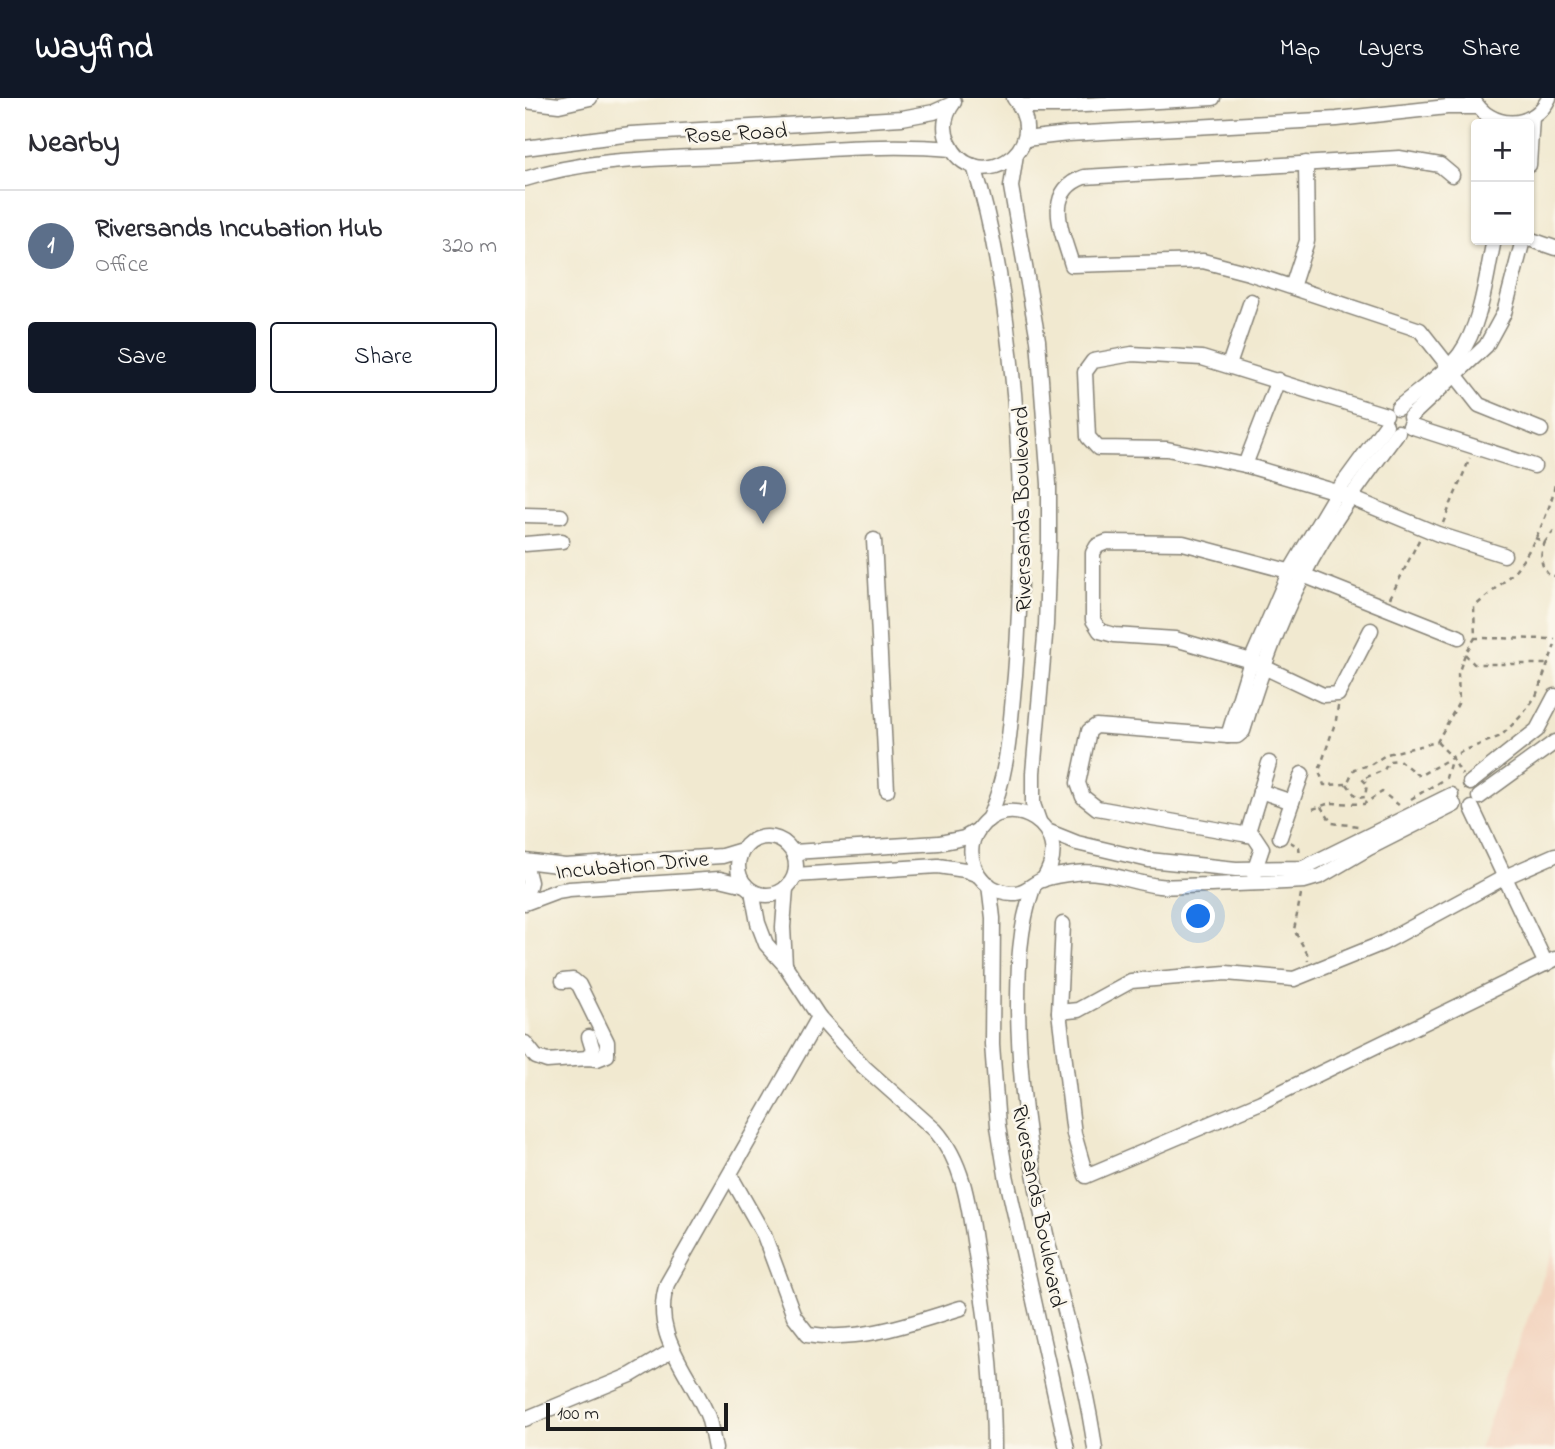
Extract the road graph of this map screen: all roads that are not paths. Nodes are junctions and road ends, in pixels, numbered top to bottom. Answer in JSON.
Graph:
{"nodes":[{"id":1,"x":590,"y":98,"type":"edge"},
{"id":2,"x":1213,"y":98,"type":"edge"},
{"id":3,"x":1549,"y":99,"type":"edge"},
{"id":4,"x":955,"y":100,"type":"edge"},
{"id":5,"x":1153,"y":100,"type":"edge"},
{"id":6,"x":525,"y":102,"type":"edge"},
{"id":7,"x":1017,"y":102,"type":"edge"},
{"id":8,"x":1475,"y":103,"type":"edge"},
{"id":9,"x":1532,"y":117,"type":"joint"},
{"id":10,"x":1492,"y":119,"type":"edge"},
{"id":11,"x":1526,"y":119,"type":"edge"},
{"id":12,"x":1025,"y":139,"type":"junction"},
{"id":13,"x":525,"y":148,"type":"edge"},
{"id":14,"x":951,"y":149,"type":"junction"},
{"id":15,"x":1016,"y":154,"type":"junction"},
{"id":16,"x":1306,"y":163,"type":"junction"},
{"id":17,"x":974,"y":166,"type":"junction"},
{"id":18,"x":1452,"y":175,"type":"dead end"},
{"id":19,"x":525,"y":179,"type":"edge"},
{"id":20,"x":1534,"y":241,"type":"edge"},
{"id":21,"x":1493,"y":245,"type":"edge"},
{"id":22,"x":1522,"y":245,"type":"edge"},
{"id":23,"x":1555,"y":248,"type":"edge"},
{"id":24,"x":1292,"y":287,"type":"junction"},
{"id":25,"x":1251,"y":301,"type":"dead end"},
{"id":26,"x":1480,"y":305,"type":"junction"},
{"id":27,"x":1503,"y":313,"type":"junction"},
{"id":28,"x":1229,"y":365,"type":"junction"},
{"id":29,"x":1451,"y":371,"type":"junction"},
{"id":30,"x":1278,"y":380,"type":"junction"},
{"id":31,"x":1398,"y":421,"type":"junction"},
{"id":32,"x":1541,"y":430,"type":"dead end"},
{"id":33,"x":1245,"y":466,"type":"junction"},
{"id":34,"x":1534,"y":466,"type":"dead end"},
{"id":35,"x":1344,"y":495,"type":"junction"},
{"id":36,"x":525,"y":515,"type":"edge"},
{"id":37,"x":561,"y":516,"type":"dead end"},
{"id":38,"x":874,"y":540,"type":"dead end"},
{"id":39,"x":562,"y":541,"type":"dead end"},
{"id":40,"x":525,"y":544,"type":"edge"},
{"id":41,"x":1503,"y":555,"type":"dead end"},
{"id":42,"x":1296,"y":574,"type":"junction"},
{"id":43,"x":1371,"y":630,"type":"dead end"},
{"id":44,"x":1459,"y":637,"type":"road end"},
{"id":45,"x":1257,"y":664,"type":"junction"},
{"id":46,"x":1555,"y":696,"type":"edge"},
{"id":47,"x":1555,"y":742,"type":"edge"},
{"id":48,"x":1269,"y":763,"type":"dead end"},
{"id":49,"x":1301,"y":774,"type":"dead end"},
{"id":50,"x":1468,"y":782,"type":"junction"},
{"id":51,"x":887,"y":790,"type":"dead end"},
{"id":52,"x":1260,"y":791,"type":"junction"},
{"id":53,"x":1452,"y":800,"type":"junction"},
{"id":54,"x":1292,"y":802,"type":"junction"},
{"id":55,"x":1476,"y":803,"type":"junction"},
{"id":56,"x":983,"y":825,"type":"junction"},
{"id":57,"x":1043,"y":826,"type":"junction"},
{"id":58,"x":1248,"y":835,"type":"junction"},
{"id":59,"x":1280,"y":837,"type":"road end"},
{"id":60,"x":742,"y":850,"type":"junction"},
{"id":61,"x":793,"y":852,"type":"junction"},
{"id":62,"x":1555,"y":855,"type":"edge"},
{"id":63,"x":1149,"y":860,"type":"junction"},
{"id":64,"x":525,"y":862,"type":"edge"},
{"id":65,"x":795,"y":874,"type":"junction"},
{"id":66,"x":1255,"y":876,"type":"junction"},
{"id":67,"x":1505,"y":877,"type":"junction"},
{"id":68,"x":983,"y":880,"type":"junction"},
{"id":69,"x":1143,"y":882,"type":"junction"},
{"id":70,"x":1038,"y":884,"type":"junction"},
{"id":71,"x":748,"y":888,"type":"junction"},
{"id":72,"x":786,"y":888,"type":"junction"},
{"id":73,"x":525,"y":902,"type":"edge"},
{"id":74,"x":1063,"y":924,"type":"dead end"},
{"id":75,"x":1550,"y":962,"type":"edge"},
{"id":76,"x":785,"y":965,"type":"junction"},
{"id":77,"x":563,"y":981,"type":"dead end"},
{"id":78,"x":1059,"y":1012,"type":"junction"},
{"id":79,"x":819,"y":1017,"type":"junction"},
{"id":80,"x":589,"y":1037,"type":"dead end"},
{"id":81,"x":525,"y":1043,"type":"edge"},
{"id":82,"x":587,"y":1058,"type":"junction"},
{"id":83,"x":730,"y":1175,"type":"junction"},
{"id":84,"x":961,"y":1308,"type":"dead end"},
{"id":85,"x":673,"y":1350,"type":"junction"},
{"id":86,"x":525,"y":1419,"type":"edge"},
{"id":87,"x":715,"y":1449,"type":"edge"},
{"id":88,"x":994,"y":1449,"type":"edge"},
{"id":89,"x":1067,"y":1449,"type":"edge"},
{"id":90,"x":1095,"y":1449,"type":"edge"}],
"edges":[{"from":1,"to":6,"type":"street"},
{"from":2,"to":5,"type":"street"},
{"from":3,"to":9,"type":"street"},
{"from":4,"to":13,"type":"street","name":"Rose Road"},
{"from":4,"to":14,"type":"street"},
{"from":5,"to":7,"type":"street"},
{"from":7,"to":12,"type":"street"},
{"from":8,"to":10,"type":"street"},
{"from":8,"to":12,"type":"street"},
{"from":9,"to":11,"type":"street"},
{"from":12,"to":15,"type":"street"},
{"from":14,"to":17,"type":"street"},
{"from":14,"to":19,"type":"street","name":"Rose Road"},
{"from":15,"to":17,"type":"street"},
{"from":15,"to":57,"type":"street","name":"Riversands Boulevard"},
{"from":16,"to":18,"type":"street"},
{"from":16,"to":24,"type":"street"},
{"from":16,"to":24,"type":"street"},
{"from":17,"to":56,"type":"street","name":"Riversands Boulevard"},
{"from":20,"to":23,"type":"street"},
{"from":21,"to":26,"type":"street"},
{"from":22,"to":27,"type":"street"},
{"from":24,"to":29,"type":"street"},
{"from":25,"to":28,"type":"street"},
{"from":26,"to":27,"type":"street"},
{"from":26,"to":29,"type":"street"},
{"from":27,"to":29,"type":"street"},
{"from":28,"to":30,"type":"street"},
{"from":28,"to":33,"type":"street"},
{"from":29,"to":31,"type":"street"},
{"from":29,"to":32,"type":"street"},
{"from":30,"to":31,"type":"street"},
{"from":30,"to":33,"type":"street"},
{"from":31,"to":34,"type":"street"},
{"from":31,"to":35,"type":"street"},
{"from":33,"to":35,"type":"street"},
{"from":35,"to":41,"type":"street"},
{"from":35,"to":42,"type":"street"},
{"from":36,"to":37,"type":"street"},
{"from":38,"to":51,"type":"street"},
{"from":39,"to":40,"type":"street"},
{"from":42,"to":44,"type":"street"},
{"from":42,"to":45,"type":"street"},
{"from":42,"to":45,"type":"street"},
{"from":43,"to":45,"type":"street"},
{"from":45,"to":58,"type":"street"},
{"from":46,"to":50,"type":"street"},
{"from":47,"to":55,"type":"street"},
{"from":48,"to":52,"type":"street"},
{"from":49,"to":54,"type":"street"},
{"from":50,"to":53,"type":"street"},
{"from":50,"to":55,"type":"street"},
{"from":52,"to":54,"type":"street"},
{"from":52,"to":58,"type":"street"},
{"from":53,"to":55,"type":"street"},
{"from":53,"to":66,"type":"street"},
{"from":54,"to":59,"type":"street"},
{"from":55,"to":67,"type":"street"},
{"from":56,"to":57,"type":"street"},
{"from":56,"to":61,"type":"street"},
{"from":56,"to":68,"type":"street"},
{"from":57,"to":63,"type":"street"},
{"from":57,"to":70,"type":"street"},
{"from":58,"to":66,"type":"street"},
{"from":60,"to":61,"type":"street"},
{"from":60,"to":64,"type":"street","name":"Incubation Drive"},
{"from":60,"to":71,"type":"street"},
{"from":61,"to":65,"type":"street"},
{"from":62,"to":67,"type":"street"},
{"from":63,"to":66,"type":"street"},
{"from":63,"to":69,"type":"street"},
{"from":64,"to":73,"type":"street"},
{"from":65,"to":68,"type":"street"},
{"from":65,"to":72,"type":"street"},
{"from":66,"to":69,"type":"street"},
{"from":67,"to":75,"type":"street"},
{"from":67,"to":78,"type":"street"},
{"from":68,"to":70,"type":"street"},
{"from":68,"to":89,"type":"street","name":"Riversands Boulevard"},
{"from":69,"to":70,"type":"street"},
{"from":70,"to":90,"type":"street","name":"Riversands Boulevard"},
{"from":71,"to":72,"type":"street"},
{"from":71,"to":73,"type":"street","name":"Incubation Drive"},
{"from":71,"to":76,"type":"street"},
{"from":72,"to":76,"type":"street"},
{"from":74,"to":78,"type":"street"},
{"from":75,"to":78,"type":"street"},
{"from":76,"to":79,"type":"street"},
{"from":77,"to":82,"type":"street"},
{"from":79,"to":83,"type":"street"},
{"from":79,"to":88,"type":"street"},
{"from":80,"to":82,"type":"street"},
{"from":81,"to":82,"type":"street"},
{"from":83,"to":84,"type":"street"},
{"from":83,"to":85,"type":"street"},
{"from":85,"to":86,"type":"street"},
{"from":85,"to":87,"type":"street"}]}
